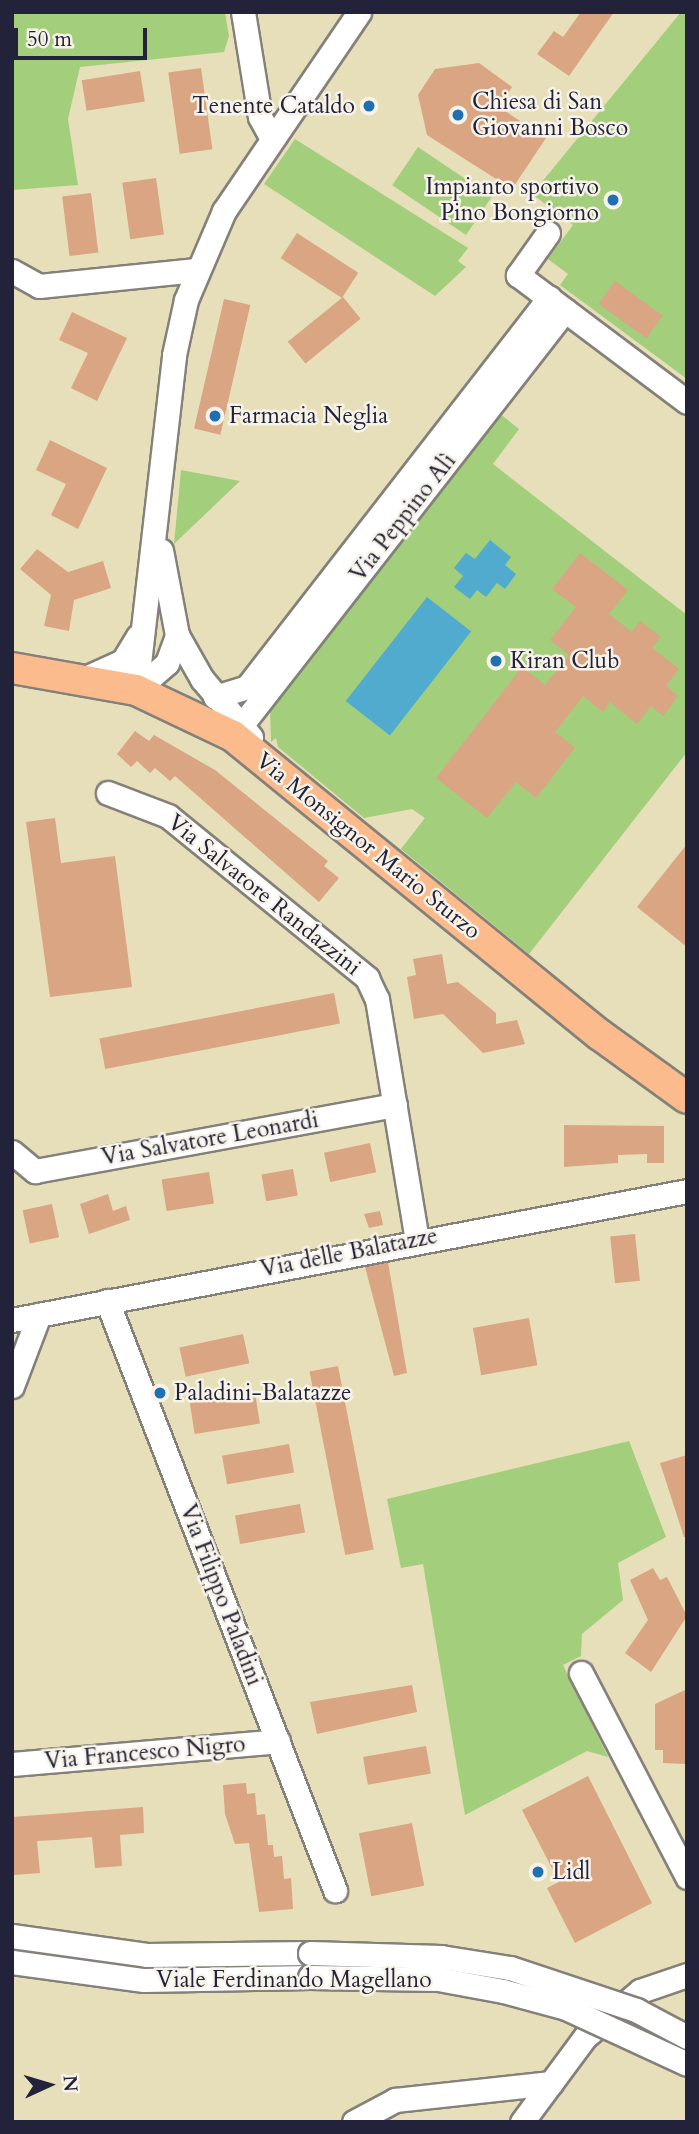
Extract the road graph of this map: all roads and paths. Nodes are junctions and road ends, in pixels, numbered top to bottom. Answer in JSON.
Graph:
{"nodes":[{"id":1,"x":243,"y":12,"type":"edge"},
{"id":2,"x":359,"y":12,"type":"edge"},
{"id":3,"x":272,"y":139,"type":"junction"},
{"id":4,"x":548,"y":233,"type":"dead end"},
{"id":5,"x":196,"y":270,"type":"junction"},
{"id":6,"x":12,"y":271,"type":"edge"},
{"id":7,"x":557,"y":303,"type":"junction"},
{"id":8,"x":687,"y":402,"type":"edge"},
{"id":9,"x":157,"y":523,"type":"junction"},
{"id":10,"x":139,"y":633,"type":"junction"},
{"id":11,"x":177,"y":635,"type":"junction"},
{"id":12,"x":12,"y":668,"type":"edge"},
{"id":13,"x":81,"y":680,"type":"junction"},
{"id":14,"x":136,"y":690,"type":"junction"},
{"id":15,"x":215,"y":697,"type":"junction"},
{"id":16,"x":237,"y":731,"type":"junction"},
{"id":17,"x":107,"y":793,"type":"dead end"},
{"id":18,"x":687,"y":1098,"type":"edge"},
{"id":19,"x":395,"y":1105,"type":"junction"},
{"id":20,"x":19,"y":1160,"type":"edge"},
{"id":21,"x":687,"y":1191,"type":"edge"},
{"id":22,"x":417,"y":1240,"type":"junction"},
{"id":23,"x":107,"y":1301,"type":"junction"},
{"id":24,"x":39,"y":1315,"type":"junction"},
{"id":25,"x":12,"y":1320,"type":"edge"},
{"id":26,"x":12,"y":1386,"type":"edge"},
{"id":27,"x":581,"y":1674,"type":"dead end"},
{"id":28,"x":278,"y":1741,"type":"junction"},
{"id":29,"x":12,"y":1764,"type":"edge"},
{"id":30,"x":687,"y":1877,"type":"edge"},
{"id":31,"x":335,"y":1890,"type":"dead end"},
{"id":32,"x":12,"y":1936,"type":"edge"},
{"id":33,"x":12,"y":1962,"type":"edge"},
{"id":34,"x":687,"y":1975,"type":"edge"},
{"id":35,"x":687,"y":2037,"type":"edge"},
{"id":36,"x":687,"y":2064,"type":"edge"},
{"id":37,"x":551,"y":2083,"type":"junction"},
{"id":38,"x":354,"y":2122,"type":"edge"},
{"id":39,"x":522,"y":2122,"type":"edge"}],
"edges":[{"from":1,"to":3,"type":"street"},
{"from":2,"to":3,"type":"street"},
{"from":3,"to":5,"type":"street"},
{"from":4,"to":7,"type":"street"},
{"from":5,"to":6,"type":"street"},
{"from":5,"to":9,"type":"street"},
{"from":7,"to":8,"type":"street"},
{"from":7,"to":15,"type":"street","name":"Via Peppino Alì"},
{"from":7,"to":16,"type":"street","name":"Via Peppino Alì"},
{"from":9,"to":10,"type":"street"},
{"from":9,"to":11,"type":"street"},
{"from":10,"to":13,"type":"street"},
{"from":10,"to":14,"type":"street"},
{"from":11,"to":14,"type":"street"},
{"from":11,"to":15,"type":"street"},
{"from":12,"to":13,"type":"main road","name":"Via Monsignor Mario Sturzo"},
{"from":13,"to":14,"type":"main road","name":"Via Monsignor Mario Sturzo"},
{"from":14,"to":16,"type":"main road","name":"Via Monsignor Mario Sturzo"},
{"from":15,"to":16,"type":"street"},
{"from":16,"to":18,"type":"main road","name":"Via Monsignor Mario Sturzo"},
{"from":17,"to":19,"type":"street","name":"Via Salvatore Randazzini"},
{"from":19,"to":20,"type":"street","name":"Via Salvatore Leonardi"},
{"from":19,"to":22,"type":"street","name":"Via Salvatore Randazzini"},
{"from":21,"to":22,"type":"street","name":"Via delle Balatazze"},
{"from":22,"to":23,"type":"street","name":"Via delle Balatazze"},
{"from":23,"to":24,"type":"street","name":"Via delle Balatazze"},
{"from":23,"to":28,"type":"street","name":"Via Filippo Paladini"},
{"from":24,"to":25,"type":"street","name":"Via delle Balatazze"},
{"from":24,"to":26,"type":"street"},
{"from":27,"to":30,"type":"street"},
{"from":28,"to":29,"type":"street","name":"Via Francesco Nigro"},
{"from":28,"to":31,"type":"street","name":"Via Filippo Paladini"},
{"from":32,"to":35,"type":"street","name":"Viale Ferdinando Magellano","bridge":true},
{"from":33,"to":36,"type":"street","name":"Viale Ferdinando Magellano","bridge":true},
{"from":34,"to":37,"type":"street"},
{"from":37,"to":38,"type":"street"},
{"from":37,"to":39,"type":"street"}]}
